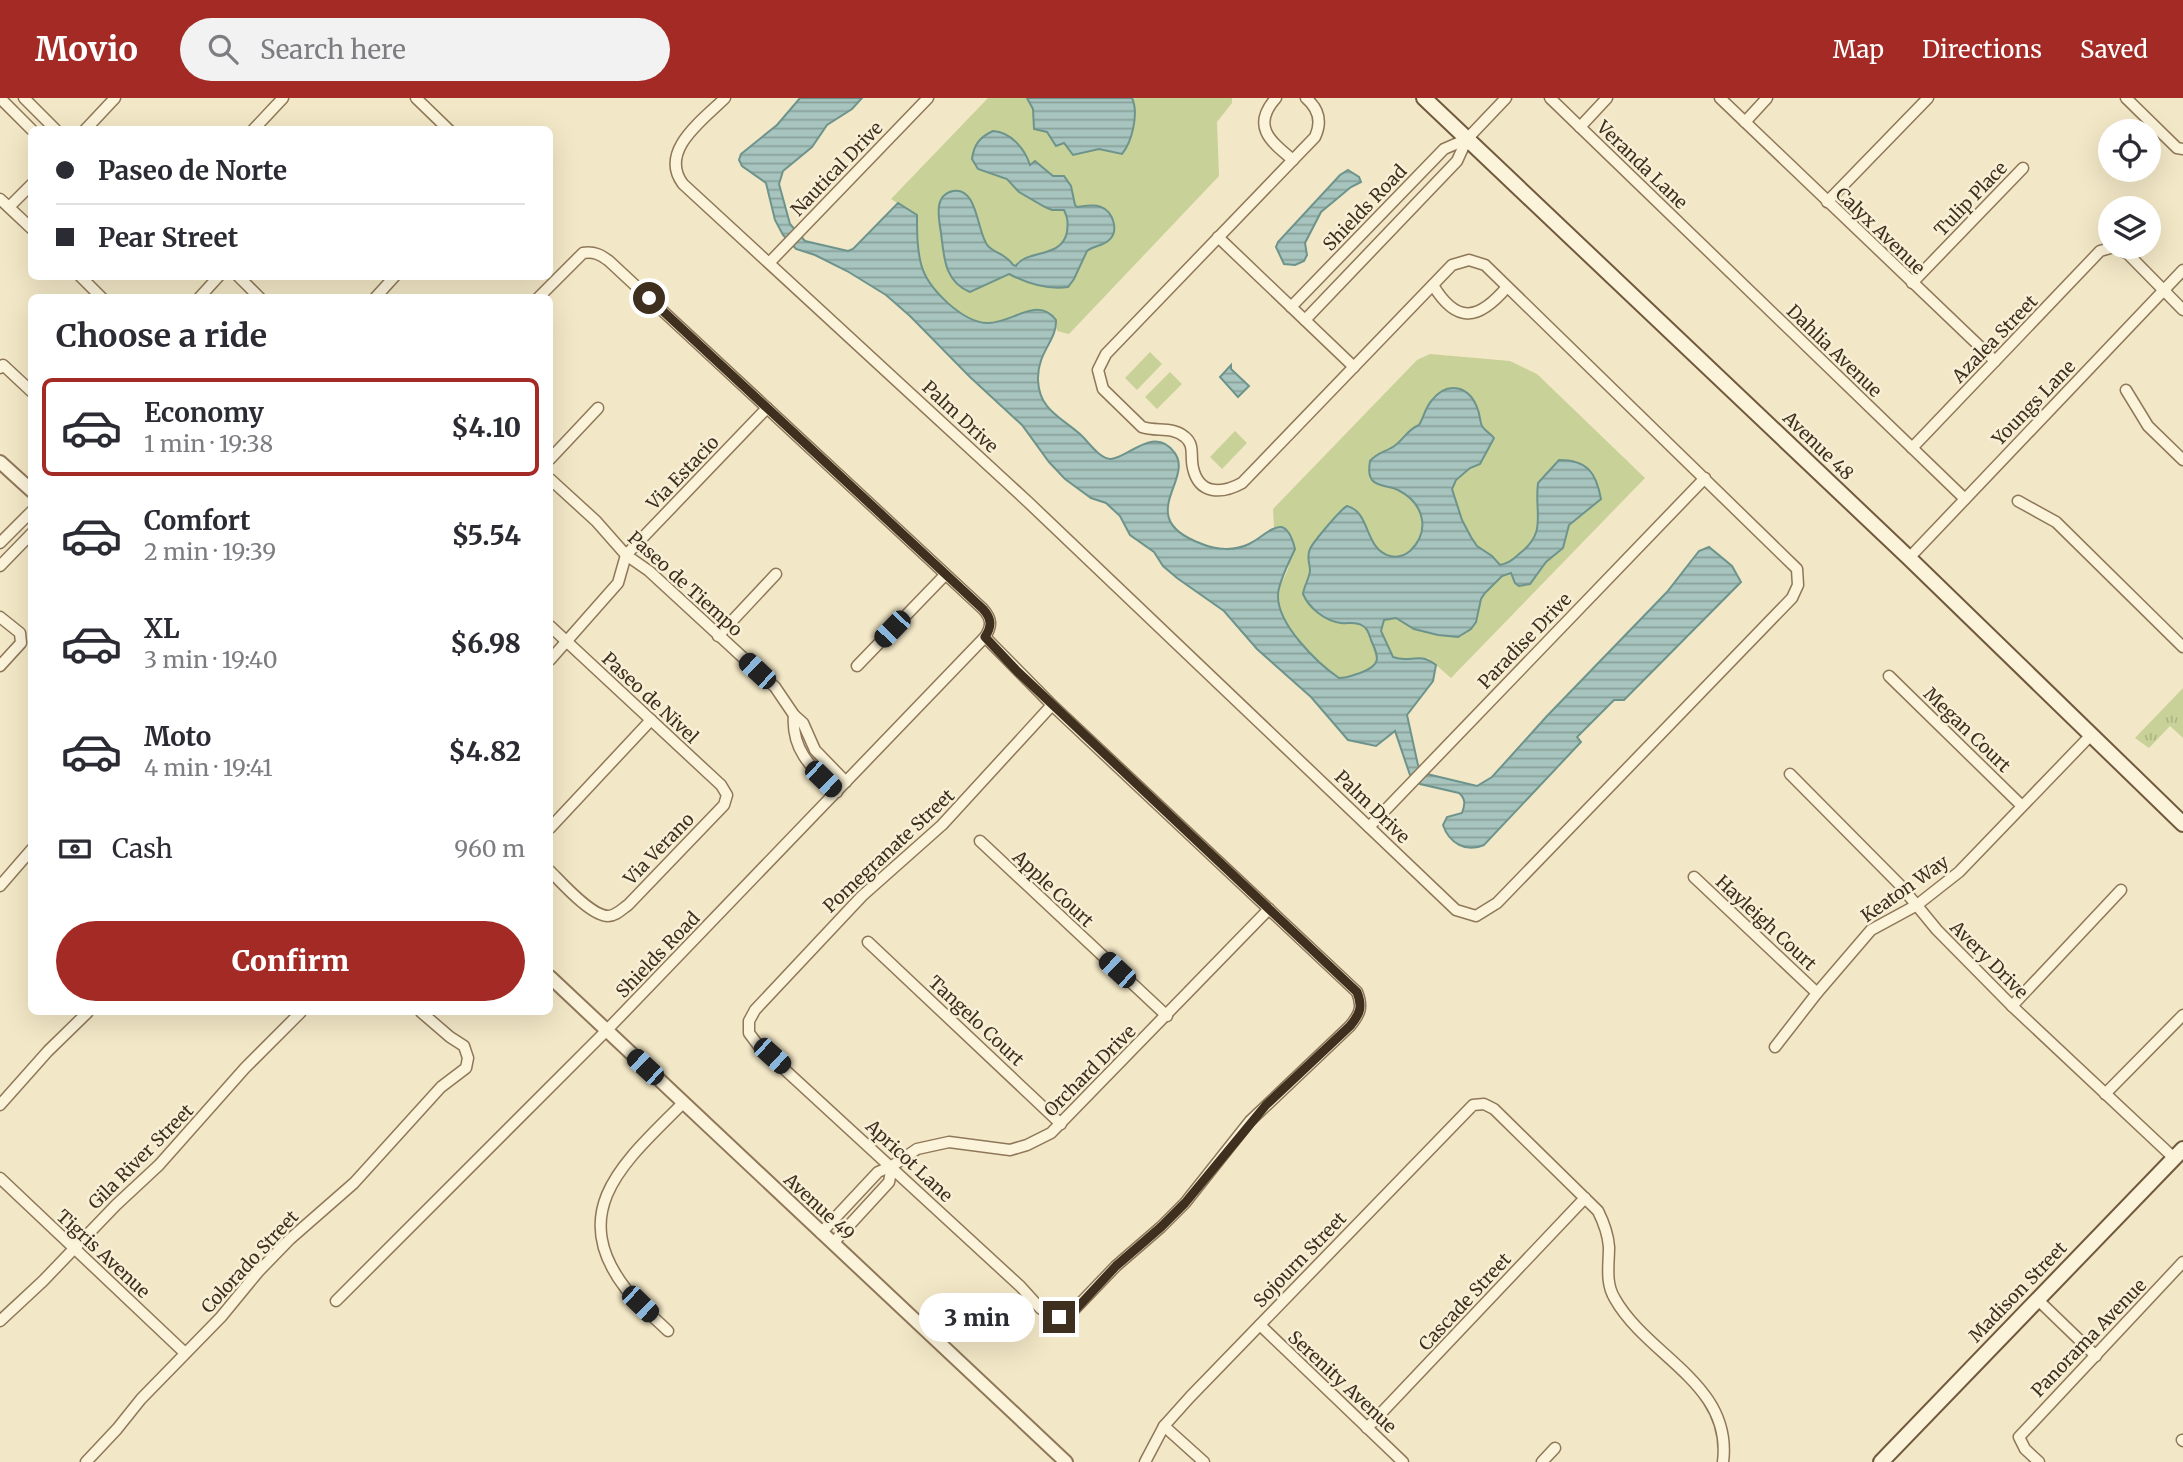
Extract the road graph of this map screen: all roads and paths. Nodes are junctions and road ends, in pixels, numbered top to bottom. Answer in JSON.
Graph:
{"nodes":[{"id":1,"x":0,"y":98,"type":"edge"},
{"id":2,"x":24,"y":98,"type":"edge"},
{"id":3,"x":115,"y":98,"type":"edge"},
{"id":4,"x":283,"y":98,"type":"edge"},
{"id":5,"x":416,"y":98,"type":"edge"},
{"id":6,"x":725,"y":98,"type":"edge"},
{"id":7,"x":928,"y":98,"type":"edge"},
{"id":8,"x":1276,"y":98,"type":"edge"},
{"id":9,"x":1306,"y":98,"type":"edge"},
{"id":10,"x":1424,"y":98,"type":"edge"},
{"id":11,"x":1506,"y":98,"type":"edge"},
{"id":12,"x":1550,"y":98,"type":"edge"},
{"id":13,"x":1607,"y":98,"type":"edge"},
{"id":14,"x":1720,"y":98,"type":"edge"},
{"id":15,"x":1768,"y":98,"type":"edge"},
{"id":16,"x":1928,"y":98,"type":"edge"},
{"id":17,"x":2126,"y":98,"type":"edge"},
{"id":18,"x":1745,"y":122,"type":"junction"},
{"id":19,"x":28,"y":126,"type":"edge"},
{"id":20,"x":52,"y":126,"type":"edge"},
{"id":21,"x":89,"y":126,"type":"edge"},
{"id":22,"x":257,"y":126,"type":"edge"},
{"id":23,"x":445,"y":126,"type":"edge"},
{"id":24,"x":1580,"y":127,"type":"junction"},
{"id":25,"x":1467,"y":139,"type":"junction"},
{"id":26,"x":2180,"y":149,"type":"edge"},
{"id":27,"x":1293,"y":160,"type":"junction"},
{"id":28,"x":2023,"y":168,"type":"dead end"},
{"id":29,"x":28,"y":188,"type":"edge"},
{"id":30,"x":0,"y":199,"type":"edge"},
{"id":31,"x":1828,"y":202,"type":"junction"},
{"id":32,"x":9,"y":208,"type":"junction"},
{"id":33,"x":28,"y":225,"type":"edge"},
{"id":34,"x":1681,"y":225,"type":"joint"},
{"id":35,"x":1218,"y":237,"type":"junction"},
{"id":36,"x":769,"y":263,"type":"junction"},
{"id":37,"x":2183,"y":270,"type":"edge"},
{"id":38,"x":84,"y":280,"type":"edge"},
{"id":39,"x":215,"y":280,"type":"edge"},
{"id":40,"x":242,"y":280,"type":"edge"},
{"id":41,"x":391,"y":280,"type":"edge"},
{"id":42,"x":1912,"y":283,"type":"junction"},
{"id":43,"x":1433,"y":285,"type":"junction"},
{"id":44,"x":1507,"y":287,"type":"junction"},
{"id":45,"x":2163,"y":291,"type":"junction"},
{"id":46,"x":98,"y":294,"type":"edge"},
{"id":47,"x":203,"y":294,"type":"edge"},
{"id":48,"x":256,"y":294,"type":"edge"},
{"id":49,"x":378,"y":294,"type":"edge"},
{"id":50,"x":542,"y":294,"type":"edge"},
{"id":51,"x":1292,"y":307,"type":"junction"},
{"id":52,"x":2183,"y":310,"type":"edge"},
{"id":53,"x":1305,"y":320,"type":"junction"},
{"id":54,"x":1995,"y":361,"type":"junction"},
{"id":55,"x":1,"y":366,"type":"edge"},
{"id":56,"x":1354,"y":366,"type":"junction"},
{"id":57,"x":28,"y":389,"type":"edge"},
{"id":58,"x":2126,"y":390,"type":"dead end"},
{"id":59,"x":598,"y":408,"type":"dead end"},
{"id":60,"x":767,"y":408,"type":"junction"},
{"id":61,"x":1912,"y":448,"type":"junction"},
{"id":62,"x":553,"y":456,"type":"edge"},
{"id":63,"x":2183,"y":460,"type":"edge"},
{"id":64,"x":0,"y":462,"type":"edge"},
{"id":65,"x":1705,"y":478,"type":"junction"},
{"id":66,"x":553,"y":482,"type":"edge"},
{"id":67,"x":28,"y":487,"type":"edge"},
{"id":68,"x":1965,"y":499,"type":"junction"},
{"id":69,"x":2018,"y":501,"type":"dead end"},
{"id":70,"x":28,"y":515,"type":"edge"},
{"id":71,"x":28,"y":537,"type":"edge"},
{"id":72,"x":0,"y":543,"type":"edge"},
{"id":73,"x":626,"y":555,"type":"junction"},
{"id":74,"x":1909,"y":558,"type":"junction"},
{"id":75,"x":0,"y":566,"type":"edge"},
{"id":76,"x":776,"y":574,"type":"dead end"},
{"id":77,"x":945,"y":575,"type":"junction"},
{"id":78,"x":0,"y":617,"type":"edge"},
{"id":79,"x":553,"y":629,"type":"edge"},
{"id":80,"x":718,"y":636,"type":"junction"},
{"id":81,"x":985,"y":637,"type":"junction"},
{"id":82,"x":566,"y":642,"type":"junction"},
{"id":83,"x":2183,"y":647,"type":"edge"},
{"id":84,"x":553,"y":657,"type":"edge"},
{"id":85,"x":0,"y":666,"type":"edge"},
{"id":86,"x":857,"y":666,"type":"dead end"},
{"id":87,"x":1889,"y":676,"type":"dead end"},
{"id":88,"x":1052,"y":705,"type":"junction"},
{"id":89,"x":794,"y":715,"type":"junction"},
{"id":90,"x":651,"y":720,"type":"junction"},
{"id":91,"x":2091,"y":736,"type":"junction"},
{"id":92,"x":1790,"y":774,"type":"dead end"},
{"id":93,"x":846,"y":782,"type":"junction"},
{"id":94,"x":837,"y":792,"type":"junction"},
{"id":95,"x":727,"y":795,"type":"joint"},
{"id":96,"x":2022,"y":806,"type":"junction"},
{"id":97,"x":2183,"y":824,"type":"edge"},
{"id":98,"x":553,"y":825,"type":"edge"},
{"id":99,"x":1369,"y":827,"type":"junction"},
{"id":100,"x":980,"y":841,"type":"dead end"},
{"id":101,"x":28,"y":854,"type":"edge"},
{"id":102,"x":553,"y":874,"type":"edge"},
{"id":103,"x":1694,"y":877,"type":"dead end"},
{"id":104,"x":0,"y":886,"type":"edge"},
{"id":105,"x":2121,"y":890,"type":"dead end"},
{"id":106,"x":1917,"y":905,"type":"junction"},
{"id":107,"x":1269,"y":909,"type":"junction"},
{"id":108,"x":868,"y":942,"type":"dead end"},
{"id":109,"x":553,"y":980,"type":"edge"},
{"id":110,"x":1817,"y":993,"type":"junction"},
{"id":111,"x":2012,"y":1006,"type":"junction"},
{"id":112,"x":85,"y":1015,"type":"edge"},
{"id":113,"x":298,"y":1015,"type":"edge"},
{"id":114,"x":424,"y":1015,"type":"edge"},
{"id":115,"x":2183,"y":1015,"type":"edge"},
{"id":116,"x":1167,"y":1016,"type":"junction"},
{"id":117,"x":749,"y":1021,"type":"joint"},
{"id":118,"x":606,"y":1031,"type":"junction"},
{"id":119,"x":1775,"y":1046,"type":"dead end"},
{"id":120,"x":2105,"y":1094,"type":"junction"},
{"id":121,"x":683,"y":1103,"type":"junction"},
{"id":122,"x":0,"y":1105,"type":"edge"},
{"id":123,"x":1061,"y":1124,"type":"junction"},
{"id":124,"x":2178,"y":1154,"type":"edge"},
{"id":125,"x":892,"y":1166,"type":"junction"},
{"id":126,"x":0,"y":1178,"type":"edge"},
{"id":127,"x":1585,"y":1198,"type":"junction"},
{"id":128,"x":821,"y":1233,"type":"junction"},
{"id":129,"x":833,"y":1243,"type":"junction"},
{"id":130,"x":74,"y":1248,"type":"junction"},
{"id":131,"x":2182,"y":1266,"type":"edge"},
{"id":132,"x":2038,"y":1300,"type":"junction"},
{"id":133,"x":336,"y":1301,"type":"dead end"},
{"id":134,"x":0,"y":1321,"type":"edge"},
{"id":135,"x":1259,"y":1325,"type":"junction"},
{"id":136,"x":668,"y":1331,"type":"dead end"},
{"id":137,"x":185,"y":1353,"type":"junction"},
{"id":138,"x":2096,"y":1356,"type":"junction"},
{"id":139,"x":1164,"y":1426,"type":"junction"},
{"id":140,"x":1367,"y":1428,"type":"junction"},
{"id":141,"x":1555,"y":1448,"type":"dead end"},
{"id":142,"x":86,"y":1462,"type":"edge"},
{"id":143,"x":1066,"y":1462,"type":"edge"},
{"id":144,"x":1145,"y":1462,"type":"edge"},
{"id":145,"x":1203,"y":1462,"type":"edge"},
{"id":146,"x":1403,"y":1462,"type":"edge"},
{"id":147,"x":1542,"y":1462,"type":"edge"},
{"id":148,"x":1723,"y":1462,"type":"edge"},
{"id":149,"x":1881,"y":1462,"type":"edge"},
{"id":150,"x":2039,"y":1462,"type":"edge"}],
"edges":[{"from":1,"to":19,"type":"street"},
{"from":2,"to":20,"type":"street"},
{"from":3,"to":21,"type":"street"},
{"from":4,"to":22,"type":"street"},
{"from":5,"to":23,"type":"street"},
{"from":6,"to":36,"type":"street","name":"Palm Drive"},
{"from":7,"to":36,"type":"street","name":"Nautical Drive"},
{"from":8,"to":27,"type":"street"},
{"from":9,"to":27,"type":"street","name":"Palm Drive"},
{"from":10,"to":25,"type":"main road","name":"Avenue 48"},
{"from":11,"to":25,"type":"street","name":"Shields Road"},
{"from":12,"to":24,"type":"street","name":"Veranda Lane"},
{"from":13,"to":24,"type":"street"},
{"from":14,"to":18,"type":"street","name":"Calyx Avenue"},
{"from":15,"to":18,"type":"street"},
{"from":16,"to":31,"type":"street"},
{"from":17,"to":26,"type":"street"},
{"from":18,"to":31,"type":"street","name":"Calyx Avenue"},
{"from":24,"to":34,"type":"street","name":"Veranda Lane"},
{"from":25,"to":51,"type":"street","name":"Shields Road"},
{"from":25,"to":53,"type":"street","name":"Shields Road"},
{"from":25,"to":74,"type":"main road","name":"Avenue 48"},
{"from":27,"to":35,"type":"street","name":"Palm Drive"},
{"from":28,"to":42,"type":"street","name":"Tulip Place"},
{"from":29,"to":32,"type":"street"},
{"from":30,"to":32,"type":"street"},
{"from":31,"to":42,"type":"street","name":"Calyx Avenue"},
{"from":32,"to":33,"type":"street"},
{"from":34,"to":61,"type":"street","name":"Dahlia Avenue"},
{"from":35,"to":51,"type":"street"},
{"from":35,"to":56,"type":"street","name":"Palm Drive"},
{"from":36,"to":99,"type":"street","name":"Palm Drive"},
{"from":37,"to":45,"type":"street","name":"Youngs Lane"},
{"from":38,"to":46,"type":"street"},
{"from":39,"to":47,"type":"street"},
{"from":40,"to":48,"type":"street"},
{"from":41,"to":49,"type":"street"},
{"from":42,"to":54,"type":"street","name":"Calyx Avenue"},
{"from":43,"to":44,"type":"street","name":"Palm Drive"},
{"from":43,"to":44,"type":"street"},
{"from":43,"to":56,"type":"street","name":"Palm Drive"},
{"from":44,"to":65,"type":"street","name":"Palm Drive"},
{"from":45,"to":52,"type":"street"},
{"from":45,"to":54,"type":"street","name":"Azalea Street"},
{"from":45,"to":68,"type":"street","name":"Youngs Lane"},
{"from":50,"to":60,"type":"street"},
{"from":51,"to":53,"type":"street"},
{"from":53,"to":56,"type":"street"},
{"from":54,"to":61,"type":"street","name":"Azalea Street"},
{"from":55,"to":57,"type":"street"},
{"from":58,"to":63,"type":"street"},
{"from":59,"to":62,"type":"street"},
{"from":60,"to":73,"type":"street","name":"Via Estacio"},
{"from":60,"to":77,"type":"street"},
{"from":61,"to":68,"type":"street","name":"Dahlia Avenue"},
{"from":64,"to":67,"type":"street"},
{"from":65,"to":99,"type":"street","name":"Paradise Drive"},
{"from":65,"to":99,"type":"street","name":"Palm Drive"},
{"from":66,"to":73,"type":"street","name":"Paseo de Tiempo"},
{"from":68,"to":74,"type":"street","name":"Youngs Lane"},
{"from":69,"to":83,"type":"street"},
{"from":70,"to":72,"type":"street"},
{"from":71,"to":75,"type":"street"},
{"from":73,"to":80,"type":"street","name":"Paseo de Tiempo"},
{"from":73,"to":82,"type":"street","name":"Via Estacio"},
{"from":74,"to":91,"type":"main road","name":"Avenue 48"},
{"from":76,"to":80,"type":"street"},
{"from":77,"to":81,"type":"street","name":"Shields Road"},
{"from":77,"to":86,"type":"street"},
{"from":78,"to":85,"type":"street"},
{"from":79,"to":82,"type":"street","name":"Paseo de Nivel"},
{"from":80,"to":89,"type":"street","name":"Paseo de Tiempo"},
{"from":81,"to":88,"type":"street"},
{"from":81,"to":93,"type":"street","name":"Shields Road"},
{"from":82,"to":84,"type":"street","name":"Via Estacio"},
{"from":82,"to":90,"type":"street","name":"Paseo de Nivel"},
{"from":87,"to":96,"type":"street","name":"Megan Court"},
{"from":88,"to":107,"type":"street"},
{"from":88,"to":117,"type":"street","name":"Pomegranate Street"},
{"from":89,"to":93,"type":"street","name":"Paseo de Tiempo"},
{"from":89,"to":94,"type":"street","name":"Paseo de Tiempo"},
{"from":90,"to":95,"type":"street","name":"Paseo de Nivel"},
{"from":90,"to":98,"type":"street"},
{"from":91,"to":96,"type":"street","name":"Keaton Way"},
{"from":91,"to":97,"type":"main road","name":"Avenue 48"},
{"from":92,"to":106,"type":"street","name":"Avery Drive"},
{"from":93,"to":94,"type":"street","name":"Shields Road"},
{"from":94,"to":118,"type":"street","name":"Shields Road"},
{"from":95,"to":102,"type":"street","name":"Via Verano"},
{"from":96,"to":106,"type":"street","name":"Keaton Way"},
{"from":100,"to":116,"type":"street","name":"Apple Court"},
{"from":101,"to":104,"type":"street"},
{"from":103,"to":110,"type":"street","name":"Hayleigh Court"},
{"from":105,"to":111,"type":"street"},
{"from":106,"to":110,"type":"street","name":"Keaton Way"},
{"from":106,"to":111,"type":"street","name":"Avery Drive"},
{"from":107,"to":116,"type":"street","name":"Orchard Drive"},
{"from":107,"to":125,"type":"street","name":"Apricot Lane"},
{"from":108,"to":123,"type":"street","name":"Tangelo Court"},
{"from":109,"to":118,"type":"street","name":"Avenue 49"},
{"from":110,"to":119,"type":"street","name":"Keaton Way"},
{"from":111,"to":120,"type":"street","name":"Avery Drive"},
{"from":112,"to":122,"type":"street"},
{"from":113,"to":130,"type":"street","name":"Gila River Street"},
{"from":114,"to":137,"type":"street","name":"Colorado Street"},
{"from":115,"to":120,"type":"street"},
{"from":116,"to":123,"type":"street","name":"Orchard Drive"},
{"from":117,"to":125,"type":"street","name":"Apricot Lane"},
{"from":118,"to":121,"type":"street","name":"Avenue 49"},
{"from":118,"to":133,"type":"street","name":"Shields Road"},
{"from":120,"to":124,"type":"street","name":"Avery Drive"},
{"from":121,"to":128,"type":"street","name":"Avenue 49"},
{"from":121,"to":136,"type":"street"},
{"from":123,"to":125,"type":"street","name":"Orchard Drive"},
{"from":124,"to":132,"type":"main road","name":"Madison Street"},
{"from":125,"to":128,"type":"street","name":"Orchard Drive"},
{"from":125,"to":129,"type":"street"},
{"from":126,"to":130,"type":"street","name":"Tigris Avenue"},
{"from":127,"to":135,"type":"street","name":"Sojourn Street"},
{"from":127,"to":140,"type":"street","name":"Cascade Street"},
{"from":127,"to":148,"type":"street"},
{"from":128,"to":129,"type":"street","name":"Avenue 49"},
{"from":129,"to":143,"type":"street","name":"Avenue 49"},
{"from":130,"to":134,"type":"street","name":"Gila River Street"},
{"from":130,"to":137,"type":"street","name":"Tigris Avenue"},
{"from":131,"to":138,"type":"street","name":"Panorama Avenue"},
{"from":132,"to":138,"type":"street"},
{"from":132,"to":149,"type":"main road","name":"Madison Street"},
{"from":135,"to":139,"type":"street","name":"Sojourn Street"},
{"from":135,"to":140,"type":"street","name":"Serenity Avenue"},
{"from":137,"to":142,"type":"street","name":"Colorado Street"},
{"from":138,"to":150,"type":"street","name":"Panorama Avenue"},
{"from":139,"to":144,"type":"street","name":"Sojourn Street"},
{"from":139,"to":145,"type":"street"},
{"from":140,"to":146,"type":"street","name":"Serenity Avenue"},
{"from":141,"to":147,"type":"street"}]}
